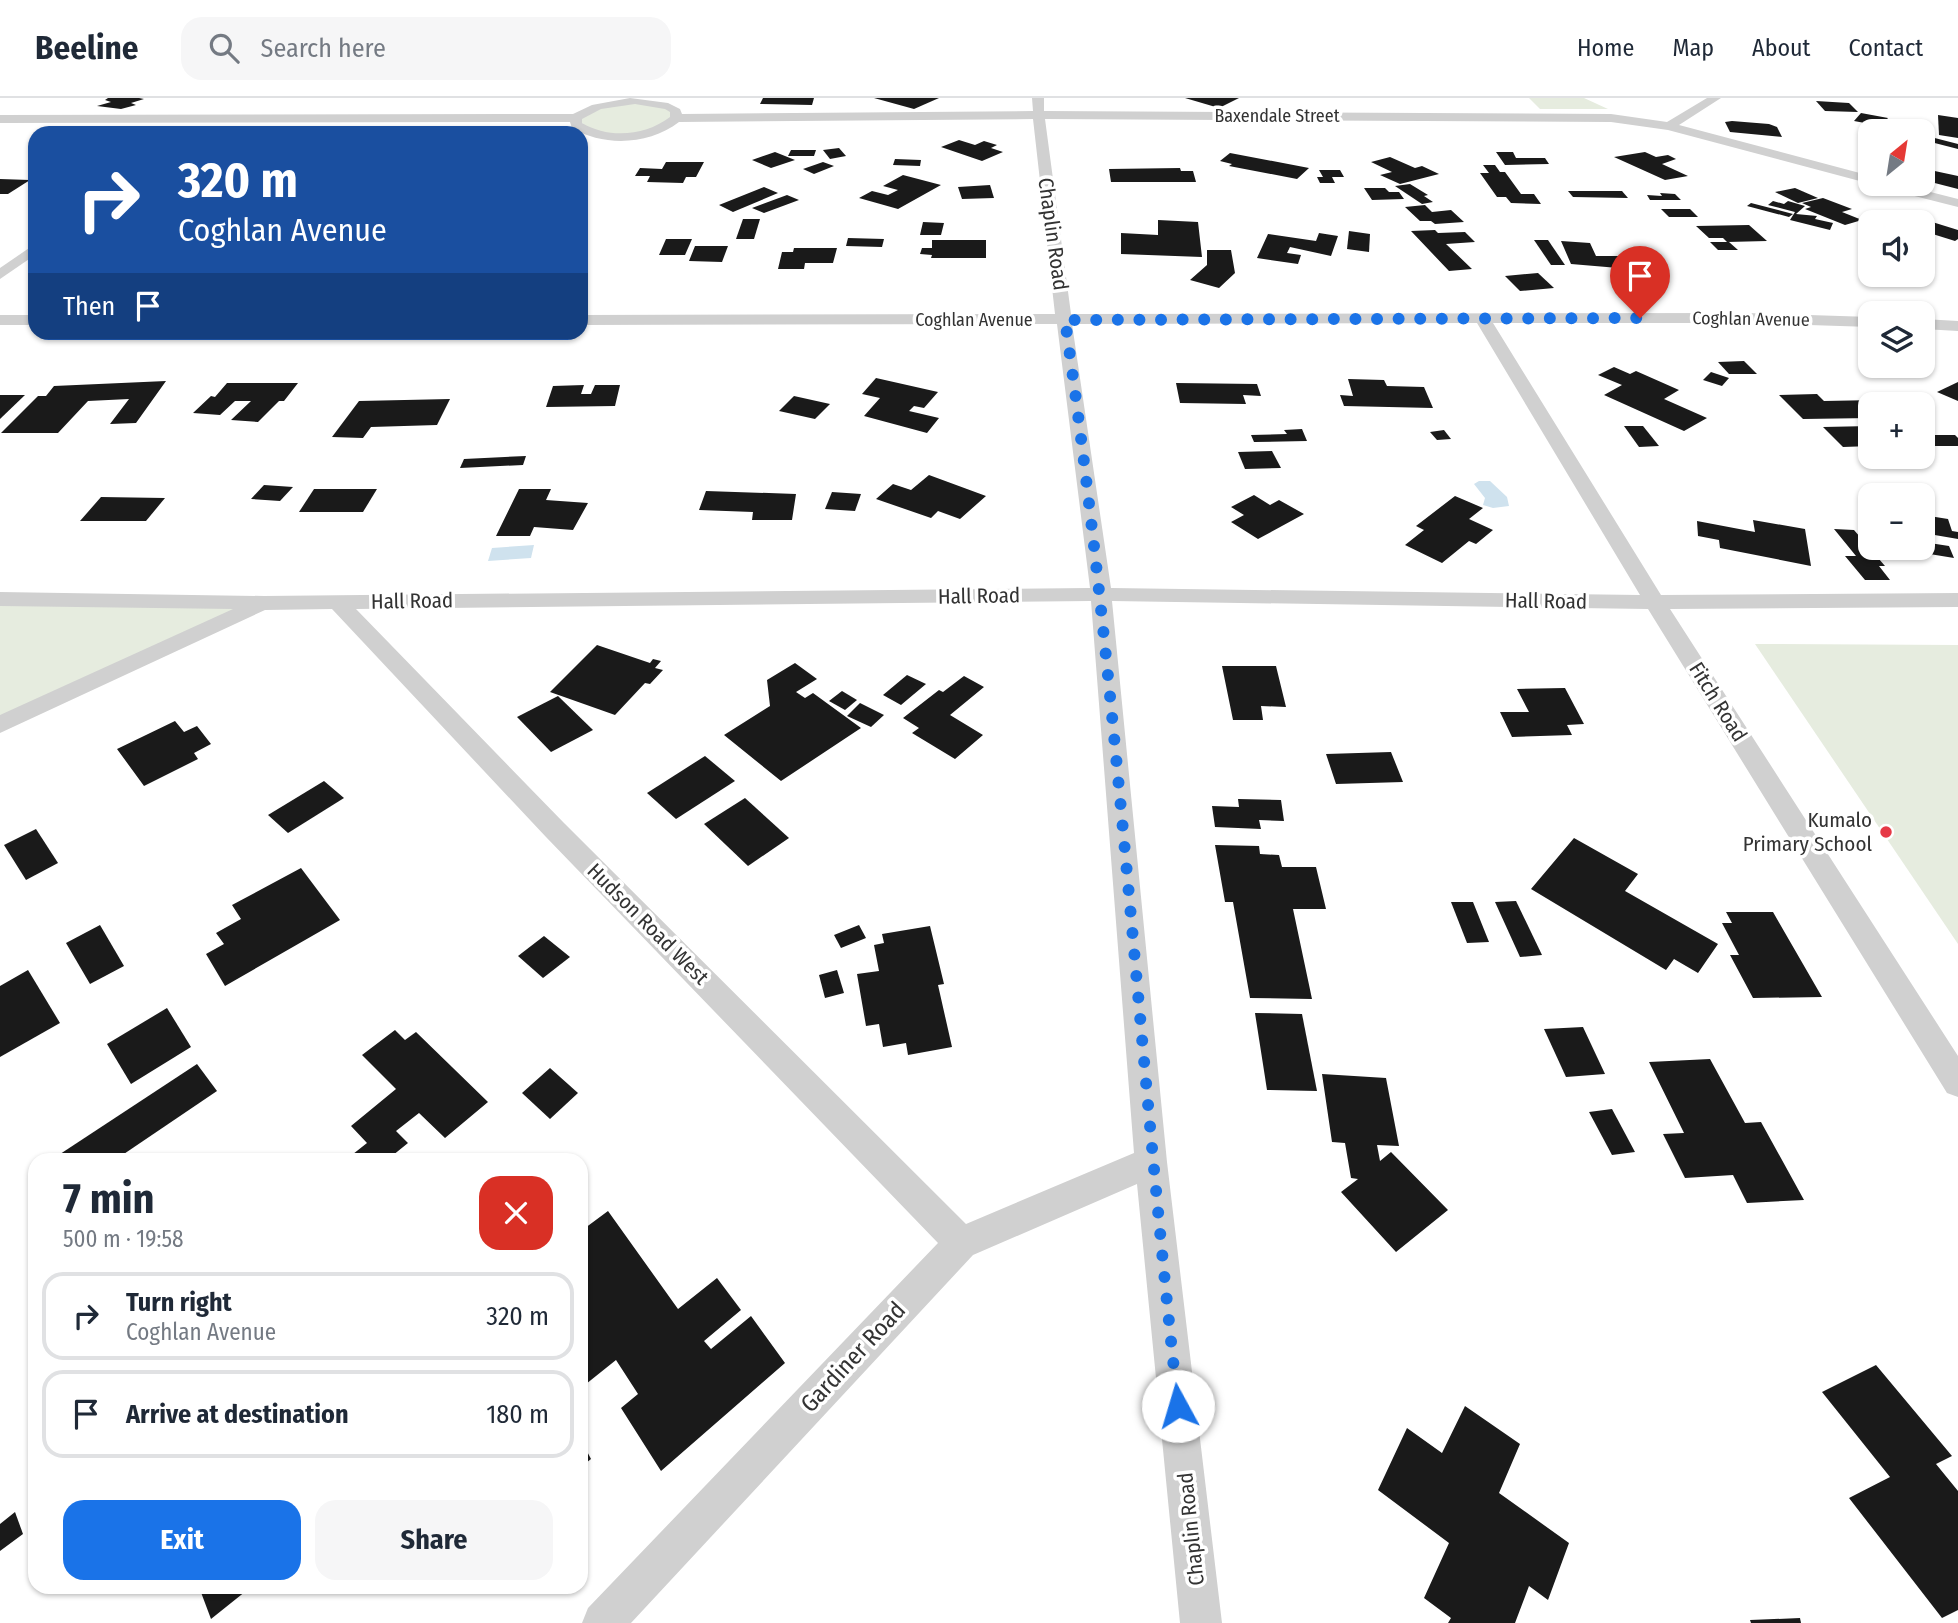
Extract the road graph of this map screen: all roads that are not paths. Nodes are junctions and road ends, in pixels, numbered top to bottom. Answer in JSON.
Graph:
{"nodes":[{"id":1,"x":1715,"y":98,"type":"edge"},
{"id":2,"x":216,"y":104,"type":"dead end"},
{"id":3,"x":1038,"y":107,"type":"edge"},
{"id":4,"x":200,"y":117,"type":"junction"},
{"id":5,"x":0,"y":118,"type":"edge"},
{"id":6,"x":576,"y":118,"type":"junction"},
{"id":7,"x":676,"y":118,"type":"junction"},
{"id":8,"x":189,"y":126,"type":"edge"},
{"id":9,"x":577,"y":126,"type":"edge"},
{"id":10,"x":1668,"y":126,"type":"junction"},
{"id":11,"x":588,"y":132,"type":"edge"},
{"id":12,"x":1858,"y":177,"type":"edge"},
{"id":13,"x":1928,"y":196,"type":"edge"},
{"id":14,"x":1958,"y":204,"type":"edge"},
{"id":15,"x":28,"y":253,"type":"edge"},
{"id":16,"x":0,"y":275,"type":"edge"},
{"id":17,"x":1482,"y":318,"type":"junction"},
{"id":18,"x":0,"y":320,"type":"edge"},
{"id":19,"x":28,"y":320,"type":"edge"},
{"id":20,"x":588,"y":320,"type":"edge"},
{"id":21,"x":1065,"y":320,"type":"junction"},
{"id":22,"x":1858,"y":322,"type":"edge"},
{"id":23,"x":1935,"y":325,"type":"edge"},
{"id":24,"x":1958,"y":326,"type":"edge"},
{"id":25,"x":1101,"y":594,"type":"junction"},
{"id":26,"x":0,"y":599,"type":"edge"},
{"id":27,"x":1958,"y":600,"type":"edge"},
{"id":28,"x":337,"y":602,"type":"junction"},
{"id":29,"x":1655,"y":602,"type":"junction"},
{"id":30,"x":264,"y":603,"type":"junction"},
{"id":31,"x":0,"y":724,"type":"edge"},
{"id":32,"x":1958,"y":1083,"type":"edge"},
{"id":33,"x":1152,"y":1161,"type":"junction"},
{"id":34,"x":961,"y":1243,"type":"junction"},
{"id":35,"x":603,"y":1623,"type":"edge"},
{"id":36,"x":1201,"y":1623,"type":"edge"}],
"edges":[{"from":1,"to":10,"type":"street"},
{"from":2,"to":4,"type":"street"},
{"from":3,"to":7,"type":"street","name":"Baxendale Street"},
{"from":3,"to":10,"type":"street","name":"Baxendale Street"},
{"from":3,"to":21,"type":"street","name":"Chaplin Road"},
{"from":4,"to":5,"type":"street","name":"Baxendale Street"},
{"from":4,"to":6,"type":"street","name":"Baxendale Street"},
{"from":4,"to":8,"type":"street"},
{"from":6,"to":7,"type":"street","name":"Baxendale Street"},
{"from":6,"to":9,"type":"street","name":"Baxendale Street"},
{"from":7,"to":11,"type":"street","name":"Baxendale Street"},
{"from":10,"to":12,"type":"street","name":"Baxendale Street"},
{"from":13,"to":14,"type":"street"},
{"from":15,"to":16,"type":"street"},
{"from":17,"to":21,"type":"street","name":"Coghlan Avenue"},
{"from":17,"to":22,"type":"street","name":"Coghlan Avenue"},
{"from":17,"to":29,"type":"street","name":"Fitch Road"},
{"from":18,"to":19,"type":"street"},
{"from":20,"to":21,"type":"street","name":"Coghlan Avenue"},
{"from":21,"to":25,"type":"street","name":"Chaplin Road"},
{"from":23,"to":24,"type":"street"},
{"from":25,"to":28,"type":"street","name":"Hall Road"},
{"from":25,"to":29,"type":"street","name":"Hall Road"},
{"from":25,"to":33,"type":"street","name":"Chaplin Road"},
{"from":26,"to":30,"type":"street","name":"Hall Road"},
{"from":27,"to":29,"type":"street","name":"Hall Road"},
{"from":28,"to":30,"type":"street","name":"Hall Road"},
{"from":28,"to":34,"type":"street","name":"Hudson Road West"},
{"from":29,"to":32,"type":"street","name":"Fitch Road"},
{"from":30,"to":31,"type":"street"},
{"from":33,"to":34,"type":"street","name":"Gardiner Road"},
{"from":33,"to":36,"type":"street","name":"Chaplin Road"},
{"from":34,"to":35,"type":"street","name":"Gardiner Road"}]}
